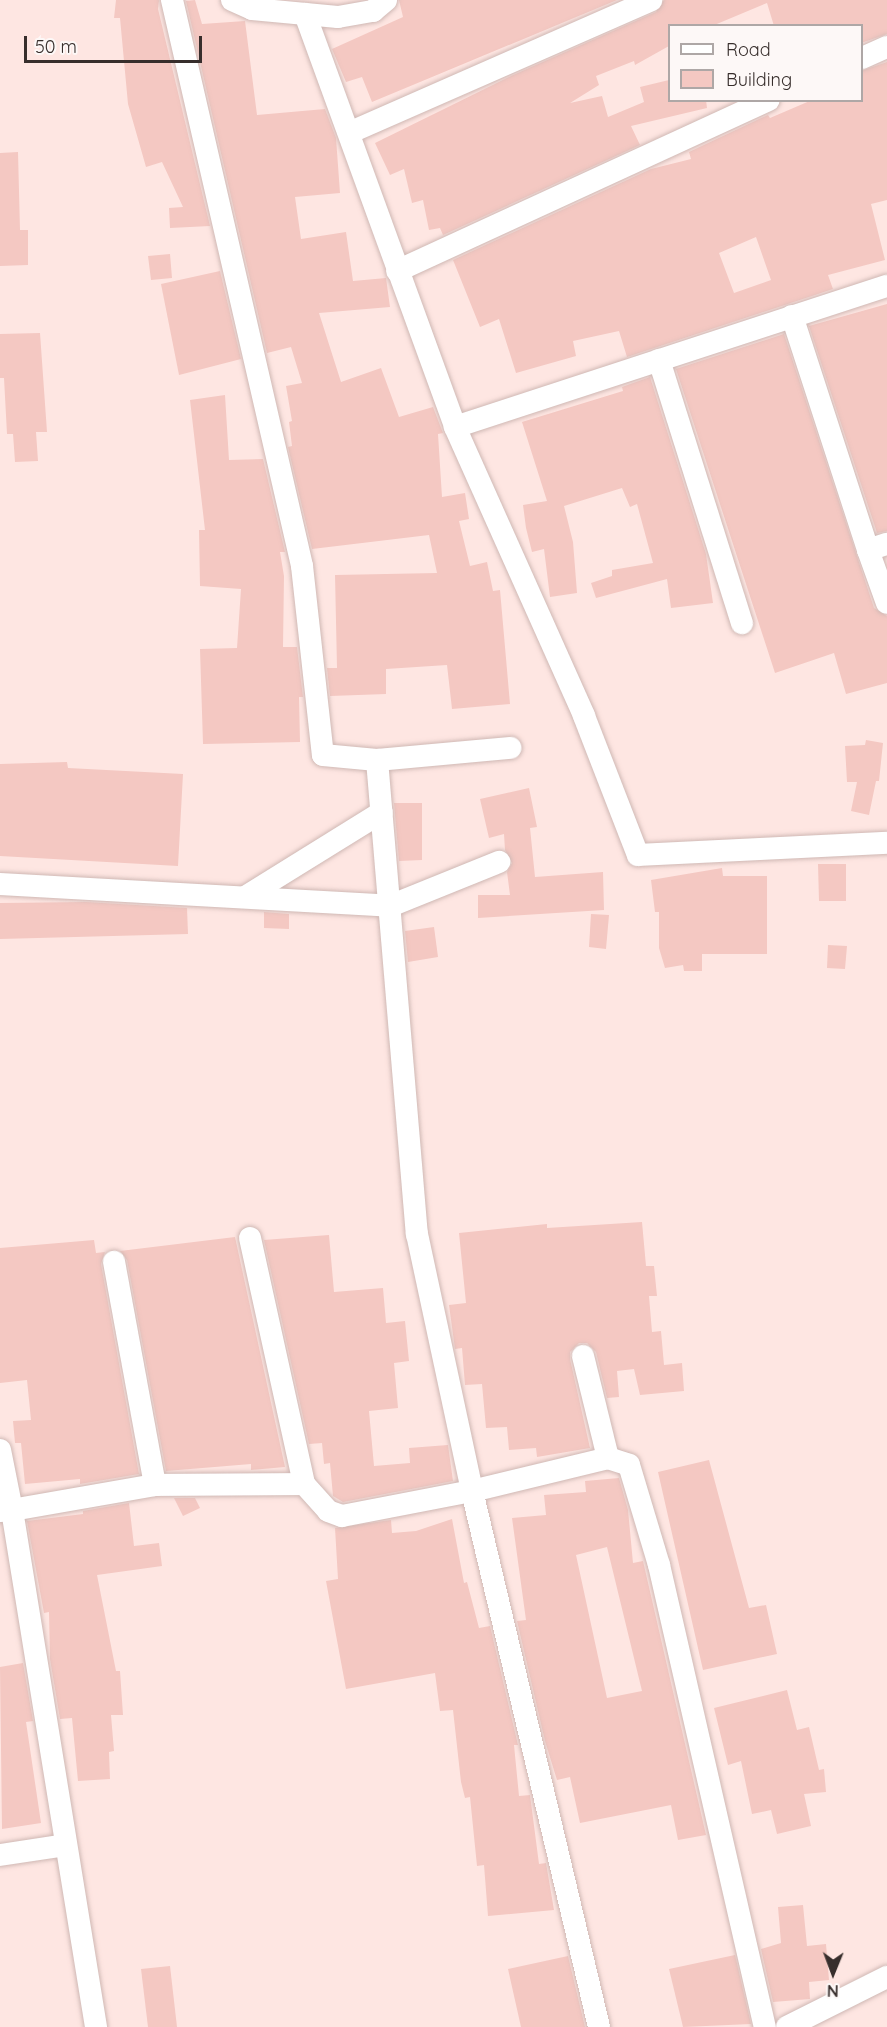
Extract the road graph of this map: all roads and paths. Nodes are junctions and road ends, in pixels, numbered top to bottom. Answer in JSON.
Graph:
{"nodes":[{"id":1,"x":172,"y":0,"type":"edge"},
{"id":2,"x":651,"y":0,"type":"edge"},
{"id":3,"x":382,"y":2,"type":"edge"},
{"id":4,"x":245,"y":3,"type":"edge"},
{"id":5,"x":305,"y":14,"type":"junction"},
{"id":6,"x":887,"y":47,"type":"edge"},
{"id":7,"x":863,"y":57,"type":"edge"},
{"id":8,"x":765,"y":102,"type":"edge"},
{"id":9,"x":351,"y":132,"type":"junction"},
{"id":10,"x":397,"y":271,"type":"junction"},
{"id":11,"x":887,"y":286,"type":"edge"},
{"id":12,"x":792,"y":316,"type":"junction"},
{"id":13,"x":659,"y":360,"type":"junction"},
{"id":14,"x":455,"y":427,"type":"junction"},
{"id":15,"x":878,"y":547,"type":"edge"},
{"id":16,"x":887,"y":603,"type":"edge"},
{"id":17,"x":742,"y":623,"type":"dead end"},
{"id":18,"x":510,"y":748,"type":"dead end"},
{"id":19,"x":377,"y":760,"type":"junction"},
{"id":20,"x":382,"y":812,"type":"junction"},
{"id":21,"x":887,"y":843,"type":"edge"},
{"id":22,"x":499,"y":862,"type":"dead end"},
{"id":23,"x":0,"y":884,"type":"edge"},
{"id":24,"x":243,"y":898,"type":"junction"},
{"id":25,"x":390,"y":906,"type":"junction"},
{"id":26,"x":250,"y":1238,"type":"dead end"},
{"id":27,"x":114,"y":1262,"type":"dead end"},
{"id":28,"x":583,"y":1356,"type":"dead end"},
{"id":29,"x":0,"y":1449,"type":"edge"},
{"id":30,"x":608,"y":1458,"type":"junction"},
{"id":31,"x":303,"y":1484,"type":"junction"},
{"id":32,"x":155,"y":1485,"type":"junction"},
{"id":33,"x":472,"y":1491,"type":"junction"},
{"id":34,"x":6,"y":1510,"type":"edge"},
{"id":35,"x":65,"y":1845,"type":"junction"},
{"id":36,"x":0,"y":1855,"type":"edge"},
{"id":37,"x":887,"y":1977,"type":"edge"},
{"id":38,"x":96,"y":2027,"type":"edge"},
{"id":39,"x":599,"y":2027,"type":"edge"},
{"id":40,"x":765,"y":2027,"type":"edge"},
{"id":41,"x":787,"y":2027,"type":"edge"}],
"edges":[{"from":1,"to":19,"type":"street"},
{"from":2,"to":9,"type":"street"},
{"from":3,"to":5,"type":"street"},
{"from":4,"to":5,"type":"street"},
{"from":5,"to":9,"type":"street"},
{"from":6,"to":7,"type":"street"},
{"from":8,"to":10,"type":"street"},
{"from":9,"to":10,"type":"street"},
{"from":10,"to":14,"type":"street"},
{"from":11,"to":12,"type":"street"},
{"from":12,"to":13,"type":"street"},
{"from":12,"to":15,"type":"street"},
{"from":13,"to":14,"type":"street"},
{"from":13,"to":17,"type":"street"},
{"from":14,"to":21,"type":"street"},
{"from":15,"to":16,"type":"street"},
{"from":18,"to":19,"type":"street"},
{"from":19,"to":20,"type":"street"},
{"from":20,"to":24,"type":"street"},
{"from":20,"to":25,"type":"street"},
{"from":22,"to":25,"type":"street"},
{"from":23,"to":24,"type":"street"},
{"from":24,"to":25,"type":"street"},
{"from":25,"to":33,"type":"street"},
{"from":26,"to":31,"type":"street"},
{"from":27,"to":32,"type":"street"},
{"from":28,"to":30,"type":"street"},
{"from":29,"to":34,"type":"street"},
{"from":30,"to":33,"type":"street"},
{"from":30,"to":40,"type":"street"},
{"from":31,"to":32,"type":"street"},
{"from":31,"to":33,"type":"street"},
{"from":32,"to":34,"type":"street"},
{"from":33,"to":39,"type":"street"},
{"from":34,"to":35,"type":"street"},
{"from":35,"to":36,"type":"street"},
{"from":35,"to":38,"type":"street"},
{"from":37,"to":41,"type":"street"}]}
